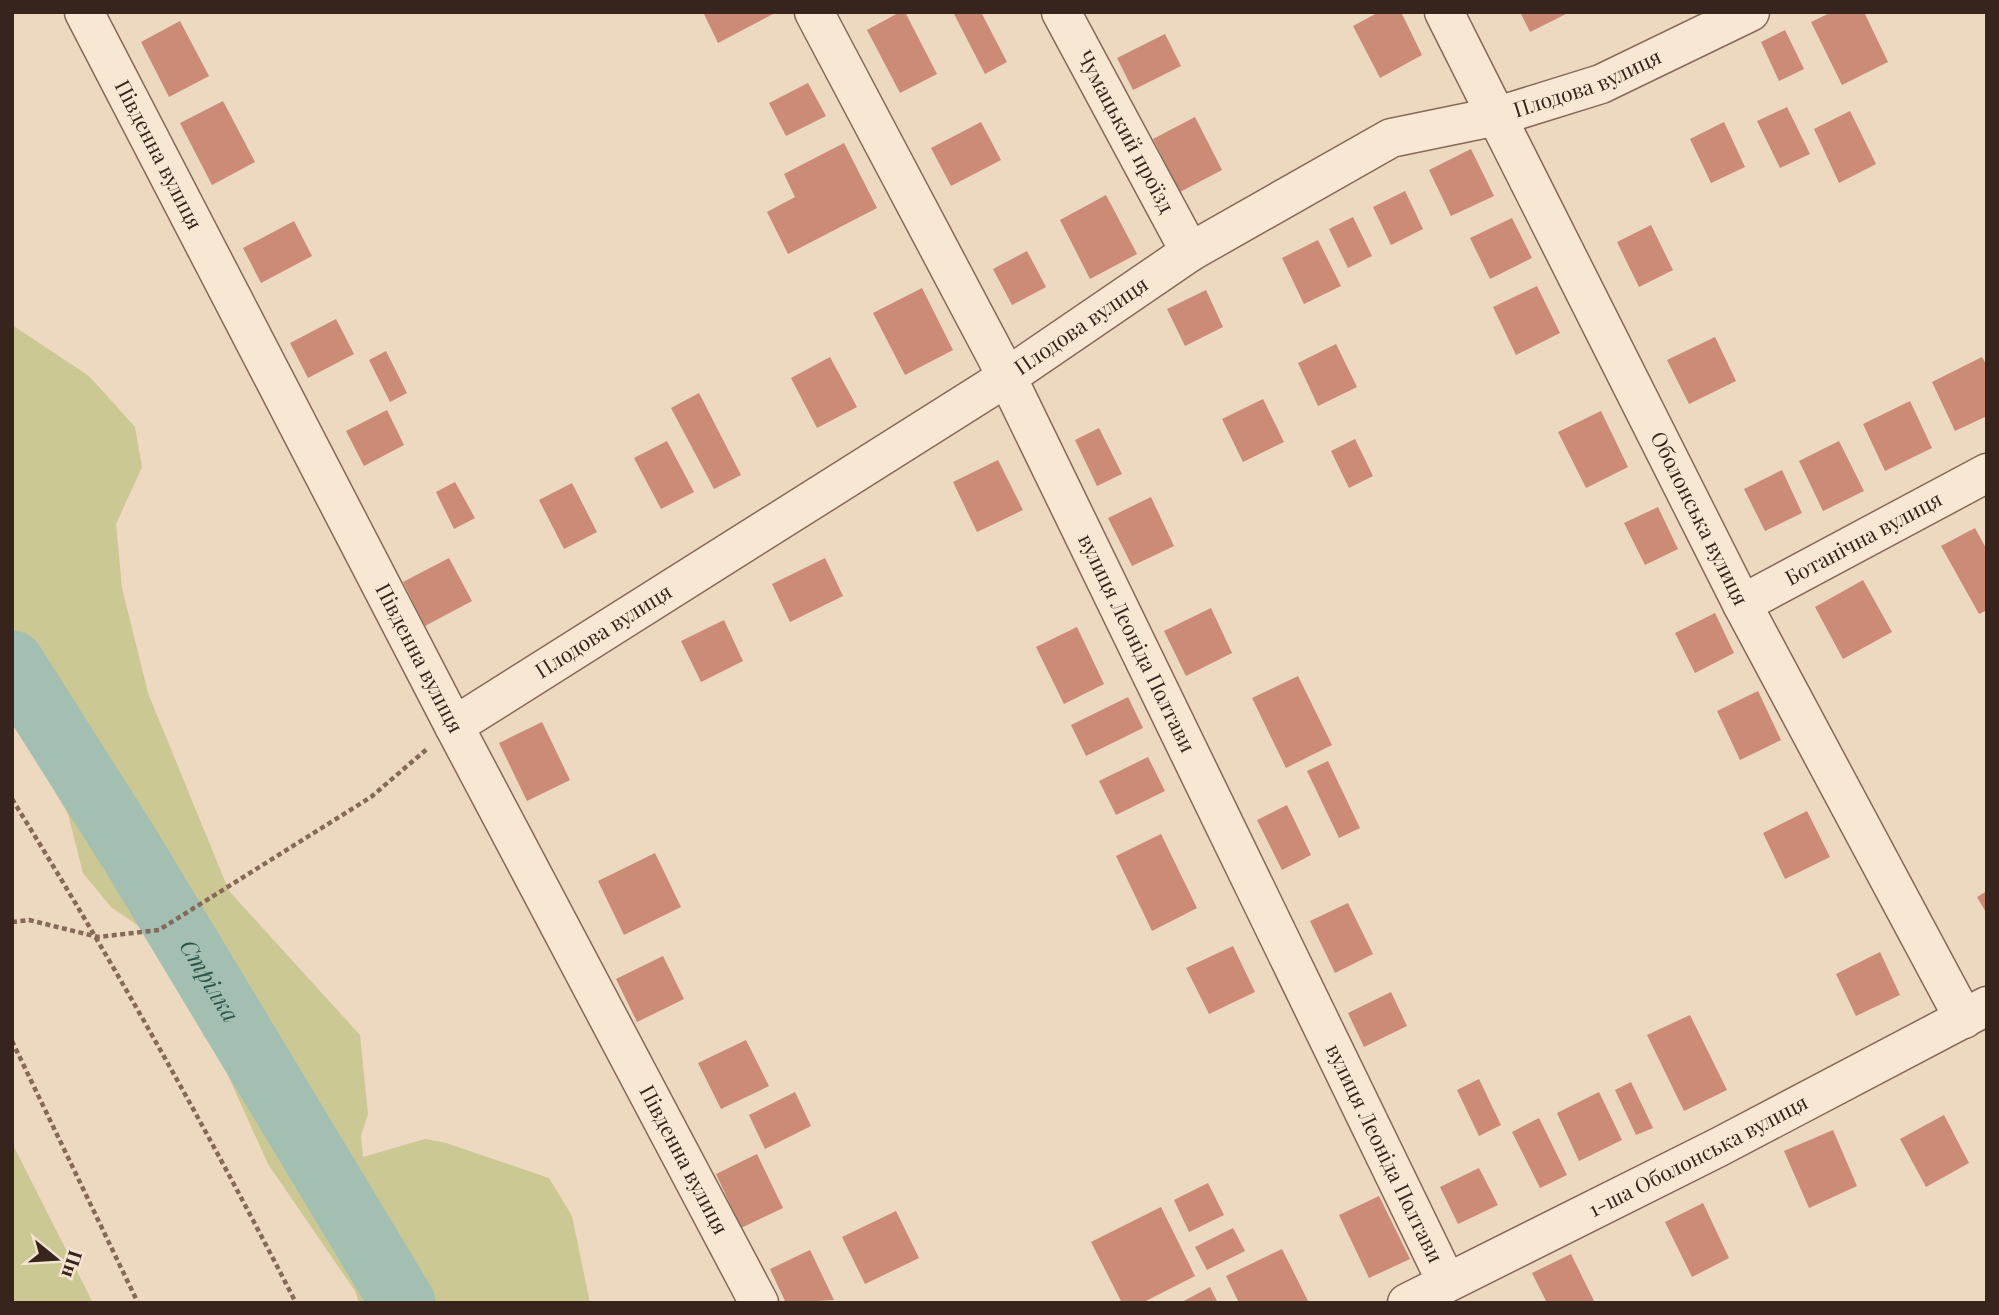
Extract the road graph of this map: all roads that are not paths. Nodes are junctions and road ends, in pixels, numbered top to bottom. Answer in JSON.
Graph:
{"nodes":[{"id":1,"x":84,"y":12,"type":"edge"},
{"id":2,"x":814,"y":12,"type":"edge"},
{"id":3,"x":1061,"y":12,"type":"edge"},
{"id":4,"x":1444,"y":12,"type":"edge"},
{"id":5,"x":1750,"y":12,"type":"edge"},
{"id":6,"x":1498,"y":116,"type":"junction"},
{"id":7,"x":1190,"y":252,"type":"junction"},
{"id":8,"x":1007,"y":377,"type":"junction"},
{"id":9,"x":1987,"y":473,"type":"edge"},
{"id":10,"x":1742,"y":604,"type":"junction"},
{"id":11,"x":454,"y":726,"type":"junction"},
{"id":12,"x":1976,"y":1013,"type":"edge"},
{"id":13,"x":1446,"y":1281,"type":"junction"},
{"id":14,"x":759,"y":1303,"type":"edge"},
{"id":15,"x":1407,"y":1303,"type":"edge"}],
"edges":[{"from":1,"to":11,"type":"street","name":"Південна вулиця"},
{"from":2,"to":8,"type":"street","name":"вулиця Леоніда Полтави"},
{"from":3,"to":7,"type":"street","name":"Чумацький проїзд"},
{"from":4,"to":6,"type":"street","name":"Оболонська вулиця"},
{"from":5,"to":6,"type":"street","name":"Плодова вулиця"},
{"from":6,"to":7,"type":"street","name":"Плодова вулиця"},
{"from":6,"to":10,"type":"street","name":"Оболонська вулиця"},
{"from":7,"to":8,"type":"street","name":"Плодова вулиця"},
{"from":8,"to":11,"type":"street","name":"Плодова вулиця"},
{"from":8,"to":13,"type":"street","name":"вулиця Леоніда Полтави"},
{"from":9,"to":10,"type":"street","name":"Ботанічна вулиця"},
{"from":10,"to":12,"type":"street","name":"Оболонська вулиця"},
{"from":11,"to":14,"type":"street","name":"Південна вулиця"},
{"from":12,"to":13,"type":"street","name":"1-ша Оболонська вулиця"},
{"from":13,"to":15,"type":"street","name":"1-ша Оболонська вулиця"}]}
